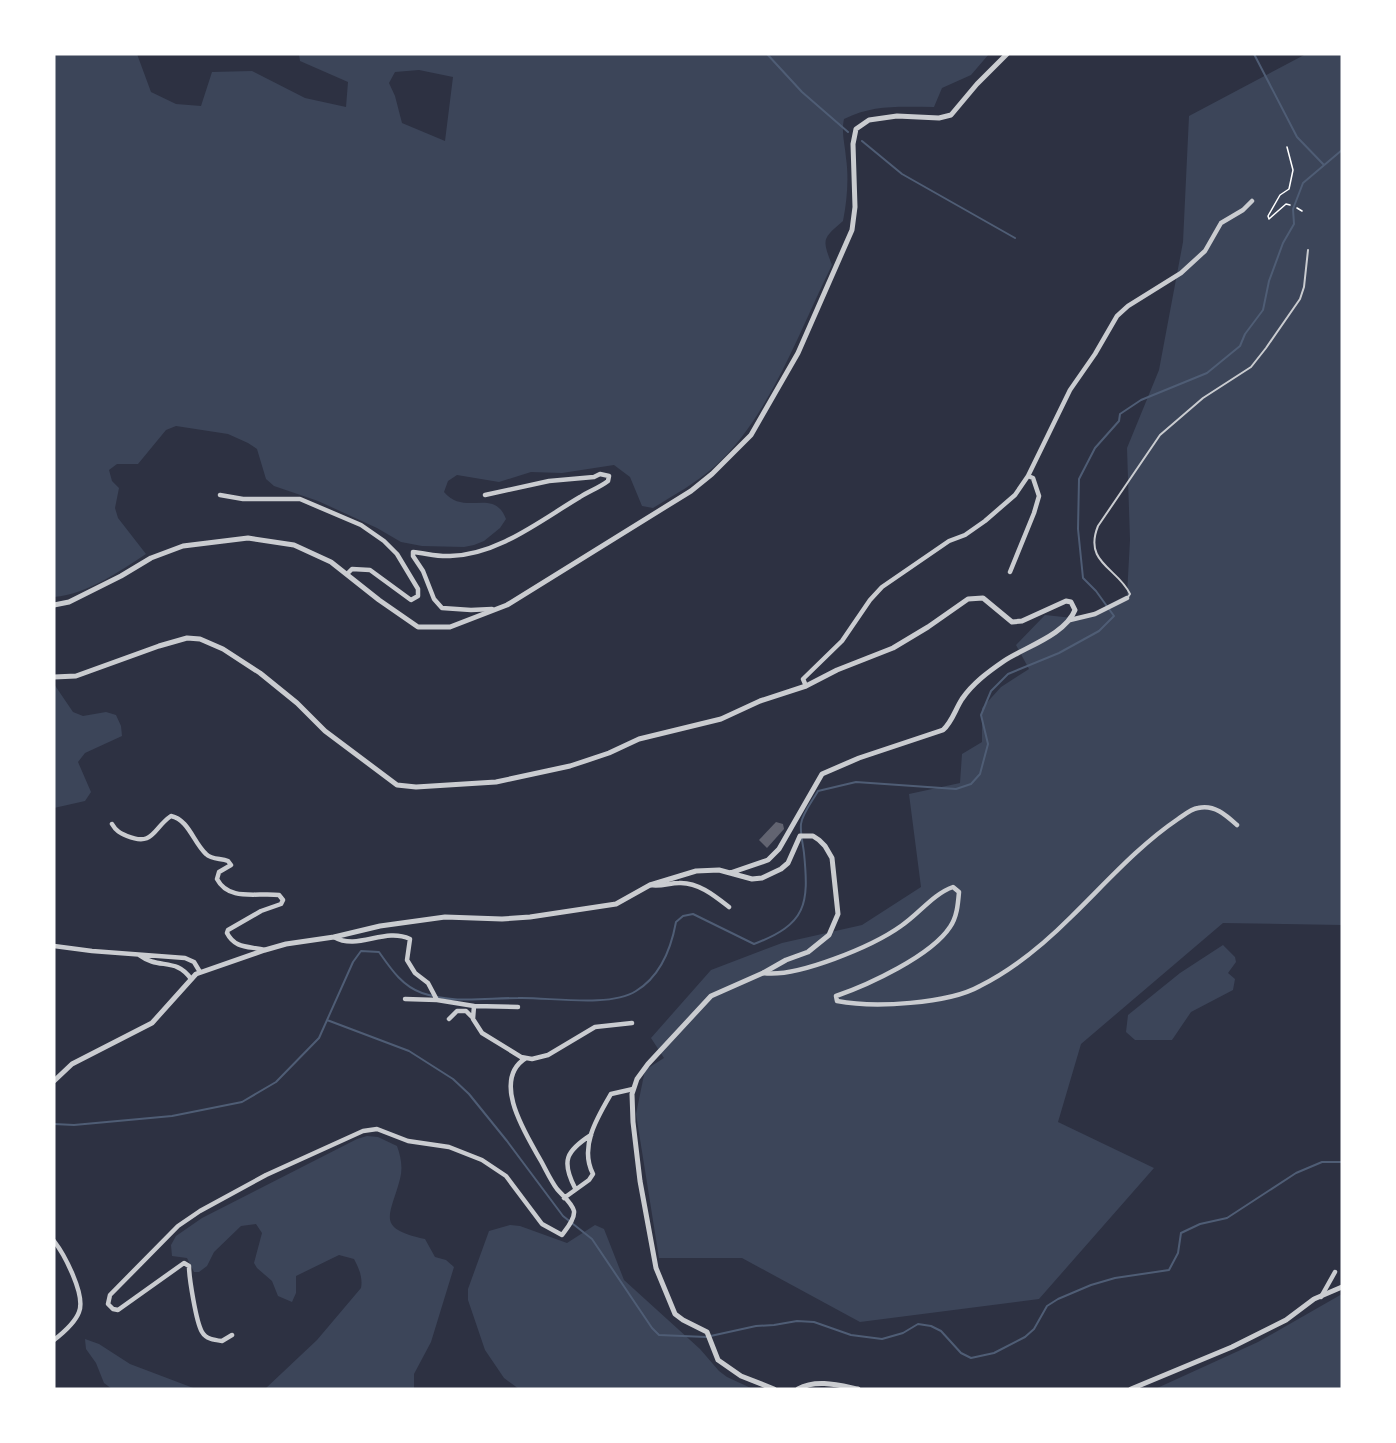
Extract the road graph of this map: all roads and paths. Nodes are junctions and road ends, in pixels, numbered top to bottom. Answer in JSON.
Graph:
{"nodes":[{"id":1,"x":1006,"y":54,"type":"edge"},
{"id":2,"x":1287,"y":147,"type":"dead end"},
{"id":3,"x":1252,"y":201,"type":"dead end"},
{"id":4,"x":1290,"y":205,"type":"dead end"},
{"id":5,"x":1297,"y":208,"type":"dead end"},
{"id":6,"x":1302,"y":211,"type":"dead end"},
{"id":7,"x":1308,"y":250,"type":"dead end"},
{"id":8,"x":1028,"y":476,"type":"junction"},
{"id":9,"x":219,"y":495,"type":"dead end"},
{"id":10,"x":485,"y":495,"type":"dead end"},
{"id":11,"x":1010,"y":572,"type":"dead end"},
{"id":12,"x":347,"y":574,"type":"junction"},
{"id":13,"x":1127,"y":598,"type":"joint"},
{"id":14,"x":54,"y":604,"type":"edge"},
{"id":15,"x":501,"y":609,"type":"junction"},
{"id":16,"x":1070,"y":620,"type":"junction"},
{"id":17,"x":54,"y":677,"type":"edge"},
{"id":18,"x":806,"y":686,"type":"junction"},
{"id":19,"x":112,"y":824,"type":"dead end"},
{"id":20,"x":1237,"y":825,"type":"dead end"},
{"id":21,"x":730,"y":873,"type":"junction"},
{"id":22,"x":650,"y":885,"type":"junction"},
{"id":23,"x":729,"y":907,"type":"dead end"},
{"id":24,"x":334,"y":937,"type":"junction"},
{"id":25,"x":54,"y":946,"type":"edge"},
{"id":26,"x":265,"y":950,"type":"junction"},
{"id":27,"x":139,"y":955,"type":"junction"},
{"id":28,"x":200,"y":972,"type":"junction"},
{"id":29,"x":763,"y":974,"type":"junction"},
{"id":30,"x":191,"y":979,"type":"junction"},
{"id":31,"x":405,"y":999,"type":"dead end"},
{"id":32,"x":436,"y":1000,"type":"junction"},
{"id":33,"x":474,"y":1006,"type":"junction"},
{"id":34,"x":518,"y":1007,"type":"dead end"},
{"id":35,"x":449,"y":1019,"type":"dead end"},
{"id":36,"x":473,"y":1019,"type":"junction"},
{"id":37,"x":632,"y":1023,"type":"dead end"},
{"id":38,"x":526,"y":1058,"type":"junction"},
{"id":39,"x":54,"y":1082,"type":"edge"},
{"id":40,"x":633,"y":1089,"type":"junction"},
{"id":41,"x":591,"y":1135,"type":"junction"},
{"id":42,"x":575,"y":1188,"type":"junction"},
{"id":43,"x":564,"y":1198,"type":"junction"},
{"id":44,"x":54,"y":1241,"type":"edge"},
{"id":45,"x":1335,"y":1272,"type":"dead end"},
{"id":46,"x":1342,"y":1287,"type":"edge"},
{"id":47,"x":1321,"y":1297,"type":"junction"},
{"id":48,"x":232,"y":1335,"type":"dead end"},
{"id":49,"x":54,"y":1340,"type":"edge"},
{"id":50,"x":774,"y":1389,"type":"edge"},
{"id":51,"x":798,"y":1389,"type":"edge"},
{"id":52,"x":858,"y":1389,"type":"edge"},
{"id":53,"x":1131,"y":1389,"type":"edge"}],
"edges":[{"from":1,"to":15,"type":"street"},
{"from":2,"to":4,"type":"path"},
{"from":3,"to":8,"type":"street"},
{"from":5,"to":6,"type":"path"},
{"from":7,"to":13,"type":"lane"},
{"from":8,"to":11,"type":"street"},
{"from":8,"to":18,"type":"street"},
{"from":9,"to":12,"type":"street"},
{"from":10,"to":15,"type":"street"},
{"from":12,"to":14,"type":"street"},
{"from":12,"to":15,"type":"street"},
{"from":13,"to":16,"type":"street"},
{"from":16,"to":18,"type":"street"},
{"from":16,"to":21,"type":"street"},
{"from":17,"to":18,"type":"street"},
{"from":19,"to":26,"type":"street"},
{"from":20,"to":29,"type":"street"},
{"from":21,"to":22,"type":"street"},
{"from":21,"to":29,"type":"street"},
{"from":22,"to":23,"type":"street"},
{"from":22,"to":24,"type":"street"},
{"from":24,"to":26,"type":"street"},
{"from":24,"to":32,"type":"street"},
{"from":25,"to":27,"type":"street"},
{"from":26,"to":28,"type":"street"},
{"from":27,"to":28,"type":"street"},
{"from":27,"to":30,"type":"street"},
{"from":28,"to":30,"type":"street"},
{"from":29,"to":40,"type":"street"},
{"from":30,"to":39,"type":"street"},
{"from":31,"to":32,"type":"street"},
{"from":32,"to":33,"type":"street"},
{"from":33,"to":34,"type":"street"},
{"from":33,"to":36,"type":"street"},
{"from":35,"to":36,"type":"street"},
{"from":36,"to":38,"type":"street"},
{"from":37,"to":38,"type":"street"},
{"from":38,"to":43,"type":"street"},
{"from":40,"to":41,"type":"street"},
{"from":40,"to":50,"type":"street"},
{"from":41,"to":42,"type":"street"},
{"from":41,"to":42,"type":"street"},
{"from":42,"to":43,"type":"street"},
{"from":43,"to":48,"type":"street"},
{"from":44,"to":49,"type":"street"},
{"from":45,"to":47,"type":"street"},
{"from":46,"to":47,"type":"street"},
{"from":47,"to":53,"type":"street"},
{"from":51,"to":52,"type":"street"}]}
